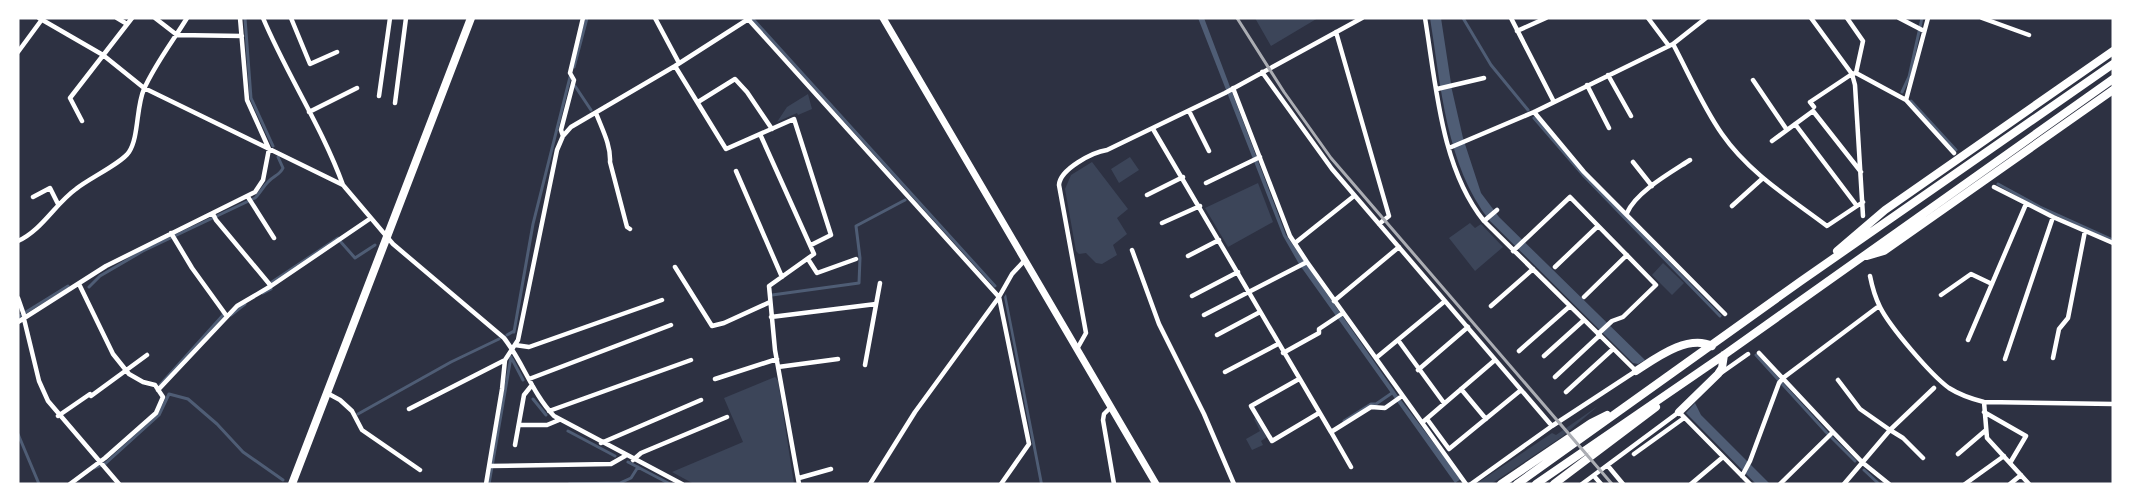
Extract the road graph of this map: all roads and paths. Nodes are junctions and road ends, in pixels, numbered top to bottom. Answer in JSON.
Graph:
{"nodes":[{"id":1,"x":117,"y":18,"type":"edge"},
{"id":2,"x":132,"y":18,"type":"edge"},
{"id":3,"x":154,"y":18,"type":"edge"},
{"id":4,"x":187,"y":18,"type":"edge"},
{"id":5,"x":240,"y":18,"type":"edge"},
{"id":6,"x":263,"y":18,"type":"edge"},
{"id":7,"x":291,"y":18,"type":"edge"},
{"id":8,"x":390,"y":18,"type":"edge"},
{"id":9,"x":406,"y":18,"type":"edge"},
{"id":10,"x":471,"y":18,"type":"edge"},
{"id":11,"x":584,"y":18,"type":"edge"},
{"id":12,"x":655,"y":18,"type":"edge"},
{"id":13,"x":750,"y":18,"type":"edge"},
{"id":14,"x":883,"y":18,"type":"edge"},
{"id":15,"x":1362,"y":18,"type":"edge"},
{"id":16,"x":1425,"y":18,"type":"edge"},
{"id":17,"x":1511,"y":18,"type":"edge"},
{"id":18,"x":1546,"y":18,"type":"edge"},
{"id":19,"x":1648,"y":18,"type":"edge"},
{"id":20,"x":1706,"y":18,"type":"edge"},
{"id":21,"x":1812,"y":18,"type":"edge"},
{"id":22,"x":1847,"y":18,"type":"edge"},
{"id":23,"x":1899,"y":18,"type":"edge"},
{"id":24,"x":1928,"y":18,"type":"edge"},
{"id":25,"x":1982,"y":18,"type":"edge"},
{"id":26,"x":41,"y":19,"type":"edge"},
{"id":27,"x":127,"y":24,"type":"junction"},
{"id":28,"x":1924,"y":31,"type":"junction"},
{"id":29,"x":1336,"y":32,"type":"junction"},
{"id":30,"x":1517,"y":32,"type":"junction"},
{"id":31,"x":177,"y":35,"type":"junction"},
{"id":32,"x":2029,"y":35,"type":"dead end"},
{"id":33,"x":242,"y":36,"type":"junction"},
{"id":34,"x":1671,"y":45,"type":"junction"},
{"id":35,"x":2113,"y":51,"type":"edge"},
{"id":36,"x":18,"y":52,"type":"edge"},
{"id":37,"x":337,"y":52,"type":"dead end"},
{"id":38,"x":103,"y":55,"type":"junction"},
{"id":39,"x":2113,"y":64,"type":"edge"},
{"id":40,"x":677,"y":65,"type":"junction"},
{"id":41,"x":1262,"y":72,"type":"junction"},
{"id":42,"x":1854,"y":74,"type":"junction"},
{"id":43,"x":1608,"y":75,"type":"junction"},
{"id":44,"x":1484,"y":78,"type":"dead end"},
{"id":45,"x":2113,"y":78,"type":"edge"},
{"id":46,"x":1753,"y":80,"type":"dead end"},
{"id":47,"x":1587,"y":85,"type":"junction"},
{"id":48,"x":144,"y":88,"type":"junction"},
{"id":49,"x":357,"y":88,"type":"dead end"},
{"id":50,"x":1438,"y":88,"type":"junction"},
{"id":51,"x":1230,"y":90,"type":"junction"},
{"id":52,"x":2113,"y":90,"type":"edge"},
{"id":53,"x":379,"y":96,"type":"dead end"},
{"id":54,"x":1906,"y":100,"type":"junction"},
{"id":55,"x":698,"y":102,"type":"junction"},
{"id":56,"x":1554,"y":102,"type":"junction"},
{"id":57,"x":395,"y":103,"type":"dead end"},
{"id":58,"x":1814,"y":107,"type":"dead end"},
{"id":59,"x":1189,"y":111,"type":"junction"},
{"id":60,"x":309,"y":112,"type":"junction"},
{"id":61,"x":1534,"y":112,"type":"junction"},
{"id":62,"x":596,"y":113,"type":"junction"},
{"id":63,"x":1631,"y":116,"type":"dead end"},
{"id":64,"x":82,"y":121,"type":"dead end"},
{"id":65,"x":1795,"y":124,"type":"junction"},
{"id":66,"x":1609,"y":128,"type":"dead end"},
{"id":67,"x":772,"y":129,"type":"junction"},
{"id":68,"x":1153,"y":129,"type":"junction"},
{"id":69,"x":1787,"y":130,"type":"junction"},
{"id":70,"x":760,"y":134,"type":"junction"},
{"id":71,"x":563,"y":136,"type":"junction"},
{"id":72,"x":1772,"y":141,"type":"dead end"},
{"id":73,"x":1452,"y":148,"type":"junction"},
{"id":74,"x":269,"y":149,"type":"junction"},
{"id":75,"x":1209,"y":151,"type":"dead end"},
{"id":76,"x":1954,"y":153,"type":"dead end"},
{"id":77,"x":1256,"y":158,"type":"junction"},
{"id":78,"x":1690,"y":160,"type":"dead end"},
{"id":79,"x":1633,"y":162,"type":"dead end"},
{"id":80,"x":736,"y":171,"type":"dead end"},
{"id":81,"x":1861,"y":172,"type":"junction"},
{"id":82,"x":1183,"y":177,"type":"junction"},
{"id":83,"x":1763,"y":178,"type":"junction"},
{"id":84,"x":1206,"y":183,"type":"dead end"},
{"id":85,"x":343,"y":185,"type":"junction"},
{"id":86,"x":1652,"y":186,"type":"junction"},
{"id":87,"x":1994,"y":187,"type":"dead end"},
{"id":88,"x":1147,"y":195,"type":"dead end"},
{"id":89,"x":1354,"y":196,"type":"junction"},
{"id":90,"x":33,"y":197,"type":"dead end"},
{"id":91,"x":249,"y":200,"type":"junction"},
{"id":92,"x":1863,"y":202,"type":"junction"},
{"id":93,"x":58,"y":204,"type":"junction"},
{"id":94,"x":2026,"y":204,"type":"junction"},
{"id":95,"x":1200,"y":206,"type":"junction"},
{"id":96,"x":1732,"y":206,"type":"dead end"},
{"id":97,"x":1857,"y":206,"type":"junction"},
{"id":98,"x":1496,"y":211,"type":"dead end"},
{"id":99,"x":1627,"y":213,"type":"junction"},
{"id":100,"x":1863,"y":216,"type":"dead end"},
{"id":101,"x":214,"y":217,"type":"junction"},
{"id":102,"x":371,"y":218,"type":"junction"},
{"id":103,"x":2054,"y":218,"type":"junction"},
{"id":104,"x":1485,"y":220,"type":"junction"},
{"id":105,"x":1162,"y":223,"type":"dead end"},
{"id":106,"x":1379,"y":224,"type":"junction"},
{"id":107,"x":1598,"y":226,"type":"junction"},
{"id":108,"x":630,"y":229,"type":"dead end"},
{"id":109,"x":2085,"y":231,"type":"junction"},
{"id":110,"x":173,"y":235,"type":"junction"},
{"id":111,"x":387,"y":237,"type":"junction"},
{"id":112,"x":274,"y":238,"type":"dead end"},
{"id":113,"x":1219,"y":240,"type":"junction"},
{"id":114,"x":18,"y":241,"type":"edge"},
{"id":115,"x":1294,"y":243,"type":"junction"},
{"id":116,"x":2113,"y":243,"type":"edge"},
{"id":117,"x":811,"y":245,"type":"junction"},
{"id":118,"x":1399,"y":247,"type":"junction"},
{"id":119,"x":1132,"y":250,"type":"dead end"},
{"id":120,"x":1514,"y":250,"type":"junction"},
{"id":121,"x":1627,"y":255,"type":"junction"},
{"id":122,"x":1188,"y":256,"type":"dead end"},
{"id":123,"x":1860,"y":258,"type":"junction"},
{"id":124,"x":808,"y":259,"type":"junction"},
{"id":125,"x":856,"y":259,"type":"dead end"},
{"id":126,"x":1025,"y":260,"type":"junction"},
{"id":127,"x":1304,"y":265,"type":"junction"},
{"id":128,"x":675,"y":267,"type":"dead end"},
{"id":129,"x":1555,"y":267,"type":"dead end"},
{"id":130,"x":1533,"y":269,"type":"junction"},
{"id":131,"x":1238,"y":272,"type":"junction"},
{"id":132,"x":1870,"y":276,"type":"dead end"},
{"id":133,"x":782,"y":277,"type":"junction"},
{"id":134,"x":1801,"y":281,"type":"junction"},
{"id":135,"x":880,"y":283,"type":"dead end"},
{"id":136,"x":79,"y":284,"type":"junction"},
{"id":137,"x":1992,"y":284,"type":"junction"},
{"id":138,"x":271,"y":286,"type":"junction"},
{"id":139,"x":1249,"y":292,"type":"junction"},
{"id":140,"x":1941,"y":295,"type":"dead end"},
{"id":141,"x":1192,"y":296,"type":"dead end"},
{"id":142,"x":999,"y":297,"type":"junction"},
{"id":143,"x":1584,"y":297,"type":"dead end"},
{"id":144,"x":18,"y":298,"type":"edge"},
{"id":145,"x":662,"y":300,"type":"dead end"},
{"id":146,"x":1334,"y":301,"type":"junction"},
{"id":147,"x":1445,"y":301,"type":"junction"},
{"id":148,"x":770,"y":302,"type":"junction"},
{"id":149,"x":876,"y":304,"type":"junction"},
{"id":150,"x":1491,"y":306,"type":"dead end"},
{"id":151,"x":1570,"y":306,"type":"junction"},
{"id":152,"x":1879,"y":306,"type":"junction"},
{"id":153,"x":1260,"y":312,"type":"junction"},
{"id":154,"x":1342,"y":313,"type":"junction"},
{"id":155,"x":1725,"y":314,"type":"dead end"},
{"id":156,"x":226,"y":315,"type":"junction"},
{"id":157,"x":1204,"y":315,"type":"dead end"},
{"id":158,"x":775,"y":316,"type":"junction"},
{"id":159,"x":23,"y":318,"type":"edge"},
{"id":160,"x":1584,"y":320,"type":"junction"},
{"id":161,"x":671,"y":325,"type":"dead end"},
{"id":162,"x":1468,"y":327,"type":"junction"},
{"id":163,"x":1599,"y":333,"type":"junction"},
{"id":164,"x":1217,"y":335,"type":"dead end"},
{"id":165,"x":1398,"y":340,"type":"junction"},
{"id":166,"x":1968,"y":340,"type":"dead end"},
{"id":167,"x":1278,"y":344,"type":"junction"},
{"id":168,"x":513,"y":346,"type":"junction"},
{"id":169,"x":1712,"y":346,"type":"junction"},
{"id":170,"x":1613,"y":349,"type":"junction"},
{"id":171,"x":1077,"y":350,"type":"junction"},
{"id":172,"x":1519,"y":351,"type":"dead end"},
{"id":173,"x":1283,"y":353,"type":"junction"},
{"id":174,"x":1759,"y":353,"type":"dead end"},
{"id":175,"x":1748,"y":354,"type":"dead end"},
{"id":176,"x":147,"y":355,"type":"dead end"},
{"id":177,"x":1724,"y":355,"type":"junction"},
{"id":178,"x":1544,"y":356,"type":"dead end"},
{"id":179,"x":1376,"y":358,"type":"junction"},
{"id":180,"x":2053,"y":358,"type":"dead end"},
{"id":181,"x":777,"y":359,"type":"junction"},
{"id":182,"x":838,"y":359,"type":"dead end"},
{"id":183,"x":2005,"y":359,"type":"dead end"},
{"id":184,"x":505,"y":360,"type":"junction"},
{"id":185,"x":691,"y":360,"type":"dead end"},
{"id":186,"x":1495,"y":360,"type":"junction"},
{"id":187,"x":865,"y":365,"type":"dead end"},
{"id":188,"x":778,"y":367,"type":"junction"},
{"id":189,"x":126,"y":370,"type":"junction"},
{"id":190,"x":1418,"y":370,"type":"junction"},
{"id":191,"x":1636,"y":371,"type":"junction"},
{"id":192,"x":1225,"y":372,"type":"dead end"},
{"id":193,"x":1718,"y":374,"type":"junction"},
{"id":194,"x":1555,"y":377,"type":"dead end"},
{"id":195,"x":1692,"y":377,"type":"junction"},
{"id":196,"x":529,"y":378,"type":"junction"},
{"id":197,"x":715,"y":379,"type":"dead end"},
{"id":198,"x":1299,"y":379,"type":"junction"},
{"id":199,"x":1781,"y":380,"type":"junction"},
{"id":200,"x":1838,"y":380,"type":"dead end"},
{"id":201,"x":532,"y":385,"type":"junction"},
{"id":202,"x":1934,"y":388,"type":"dead end"},
{"id":203,"x":1461,"y":389,"type":"junction"},
{"id":204,"x":158,"y":390,"type":"junction"},
{"id":205,"x":1521,"y":390,"type":"junction"},
{"id":206,"x":1566,"y":392,"type":"dead end"},
{"id":207,"x":327,"y":393,"type":"junction"},
{"id":208,"x":1401,"y":397,"type":"junction"},
{"id":209,"x":701,"y":400,"type":"dead end"},
{"id":210,"x":1984,"y":402,"type":"junction"},
{"id":211,"x":1444,"y":403,"type":"junction"},
{"id":212,"x":2113,"y":404,"type":"edge"},
{"id":213,"x":1624,"y":406,"type":"junction"},
{"id":214,"x":1111,"y":407,"type":"junction"},
{"id":215,"x":409,"y":409,"type":"dead end"},
{"id":216,"x":549,"y":411,"type":"junction"},
{"id":217,"x":1319,"y":412,"type":"junction"},
{"id":218,"x":1984,"y":412,"type":"junction"},
{"id":219,"x":1682,"y":415,"type":"junction"},
{"id":220,"x":58,"y":416,"type":"junction"},
{"id":221,"x":727,"y":417,"type":"dead end"},
{"id":222,"x":1485,"y":419,"type":"junction"},
{"id":223,"x":559,"y":420,"type":"junction"},
{"id":224,"x":1424,"y":421,"type":"junction"},
{"id":225,"x":519,"y":425,"type":"junction"},
{"id":226,"x":1552,"y":426,"type":"junction"},
{"id":227,"x":1890,"y":430,"type":"junction"},
{"id":228,"x":1986,"y":430,"type":"junction"},
{"id":229,"x":1331,"y":432,"type":"junction"},
{"id":230,"x":1833,"y":433,"type":"junction"},
{"id":231,"x":601,"y":442,"type":"junction"},
{"id":232,"x":515,"y":445,"type":"dead end"},
{"id":233,"x":1634,"y":454,"type":"dead end"},
{"id":234,"x":1958,"y":454,"type":"dead end"},
{"id":235,"x":626,"y":456,"type":"junction"},
{"id":236,"x":2004,"y":456,"type":"junction"},
{"id":237,"x":1723,"y":457,"type":"junction"},
{"id":238,"x":1923,"y":458,"type":"dead end"},
{"id":239,"x":633,"y":460,"type":"junction"},
{"id":240,"x":1863,"y":463,"type":"junction"},
{"id":241,"x":2010,"y":463,"type":"junction"},
{"id":242,"x":100,"y":464,"type":"junction"},
{"id":243,"x":491,"y":466,"type":"junction"},
{"id":244,"x":1351,"y":466,"type":"dead end"},
{"id":245,"x":1608,"y":466,"type":"junction"},
{"id":246,"x":831,"y":469,"type":"dead end"},
{"id":247,"x":420,"y":470,"type":"dead end"},
{"id":248,"x":1743,"y":475,"type":"junction"},
{"id":249,"x":1594,"y":476,"type":"junction"},
{"id":250,"x":2021,"y":476,"type":"junction"},
{"id":251,"x":799,"y":478,"type":"junction"},
{"id":252,"x":1882,"y":482,"type":"edge"},
{"id":253,"x":70,"y":484,"type":"edge"},
{"id":254,"x":119,"y":484,"type":"edge"},
{"id":255,"x":292,"y":484,"type":"edge"},
{"id":256,"x":486,"y":484,"type":"edge"},
{"id":257,"x":682,"y":484,"type":"edge"},
{"id":258,"x":799,"y":484,"type":"edge"},
{"id":259,"x":870,"y":484,"type":"edge"},
{"id":260,"x":1001,"y":484,"type":"edge"},
{"id":261,"x":1114,"y":484,"type":"edge"},
{"id":262,"x":1156,"y":484,"type":"edge"},
{"id":263,"x":1234,"y":484,"type":"edge"},
{"id":264,"x":1468,"y":484,"type":"edge"},
{"id":265,"x":1501,"y":484,"type":"edge"},
{"id":266,"x":1517,"y":484,"type":"edge"},
{"id":267,"x":1536,"y":484,"type":"edge"},
{"id":268,"x":1554,"y":484,"type":"edge"},
{"id":269,"x":1582,"y":484,"type":"edge"},
{"id":270,"x":1601,"y":484,"type":"edge"},
{"id":271,"x":1623,"y":484,"type":"edge"},
{"id":272,"x":1691,"y":484,"type":"edge"},
{"id":273,"x":1750,"y":484,"type":"edge"},
{"id":274,"x":1780,"y":484,"type":"edge"},
{"id":275,"x":1844,"y":484,"type":"edge"},
{"id":276,"x":1889,"y":484,"type":"edge"},
{"id":277,"x":1965,"y":484,"type":"edge"},
{"id":278,"x":2010,"y":484,"type":"edge"},
{"id":279,"x":2029,"y":484,"type":"edge"}],
"edges":[{"from":1,"to":27,"type":"street"},
{"from":2,"to":27,"type":"street"},
{"from":3,"to":31,"type":"street"},
{"from":4,"to":31,"type":"street"},
{"from":5,"to":33,"type":"street"},
{"from":6,"to":60,"type":"street"},
{"from":7,"to":37,"type":"street"},
{"from":8,"to":53,"type":"street"},
{"from":9,"to":57,"type":"street"},
{"from":10,"to":111,"type":"highway"},
{"from":11,"to":71,"type":"street"},
{"from":12,"to":40,"type":"street"},
{"from":13,"to":40,"type":"street"},
{"from":13,"to":142,"type":"street"},
{"from":14,"to":126,"type":"main road"},
{"from":15,"to":29,"type":"street"},
{"from":16,"to":50,"type":"street"},
{"from":17,"to":30,"type":"street"},
{"from":18,"to":30,"type":"street"},
{"from":19,"to":34,"type":"street"},
{"from":20,"to":34,"type":"street"},
{"from":21,"to":42,"type":"street"},
{"from":22,"to":42,"type":"street"},
{"from":23,"to":28,"type":"street"},
{"from":24,"to":28,"type":"street"},
{"from":25,"to":32,"type":"street"},
{"from":26,"to":36,"type":"street"},
{"from":26,"to":38,"type":"street"},
{"from":27,"to":38,"type":"street"},
{"from":28,"to":54,"type":"street"},
{"from":29,"to":41,"type":"street"},
{"from":29,"to":106,"type":"street"},
{"from":30,"to":56,"type":"street"},
{"from":31,"to":33,"type":"street"},
{"from":31,"to":48,"type":"street"},
{"from":33,"to":74,"type":"street"},
{"from":34,"to":43,"type":"street"},
{"from":34,"to":83,"type":"street"},
{"from":35,"to":134,"type":"highway"},
{"from":38,"to":48,"type":"street"},
{"from":38,"to":64,"type":"street"},
{"from":39,"to":134,"type":"highway"},
{"from":40,"to":55,"type":"street"},
{"from":40,"to":62,"type":"street"},
{"from":41,"to":51,"type":"street"},
{"from":41,"to":89,"type":"street"},
{"from":42,"to":54,"type":"street"},
{"from":42,"to":58,"type":"street"},
{"from":42,"to":81,"type":"street"},
{"from":43,"to":47,"type":"street"},
{"from":43,"to":63,"type":"street"},
{"from":44,"to":50,"type":"street"},
{"from":45,"to":123,"type":"highway"},
{"from":46,"to":69,"type":"street"},
{"from":47,"to":56,"type":"street"},
{"from":47,"to":66,"type":"street"},
{"from":48,"to":74,"type":"street"},
{"from":48,"to":93,"type":"street"},
{"from":49,"to":60,"type":"street"},
{"from":50,"to":73,"type":"street"},
{"from":51,"to":59,"type":"street"},
{"from":51,"to":77,"type":"street"},
{"from":52,"to":123,"type":"highway"},
{"from":54,"to":76,"type":"street"},
{"from":55,"to":67,"type":"street"},
{"from":55,"to":70,"type":"street"},
{"from":56,"to":61,"type":"street"},
{"from":59,"to":68,"type":"street"},
{"from":59,"to":75,"type":"street"},
{"from":60,"to":85,"type":"street"},
{"from":61,"to":73,"type":"street"},
{"from":61,"to":99,"type":"street"},
{"from":62,"to":71,"type":"street"},
{"from":62,"to":108,"type":"street"},
{"from":65,"to":69,"type":"street"},
{"from":65,"to":81,"type":"street"},
{"from":65,"to":97,"type":"street"},
{"from":67,"to":70,"type":"street"},
{"from":67,"to":117,"type":"street"},
{"from":68,"to":82,"type":"street"},
{"from":68,"to":171,"type":"street"},
{"from":69,"to":72,"type":"street"},
{"from":70,"to":117,"type":"street"},
{"from":71,"to":168,"type":"street"},
{"from":73,"to":104,"type":"street"},
{"from":74,"to":85,"type":"street"},
{"from":74,"to":91,"type":"street"},
{"from":77,"to":84,"type":"street"},
{"from":77,"to":115,"type":"street"},
{"from":78,"to":86,"type":"street"},
{"from":79,"to":86,"type":"street"},
{"from":80,"to":133,"type":"street"},
{"from":81,"to":92,"type":"street"},
{"from":82,"to":88,"type":"street"},
{"from":82,"to":95,"type":"street"},
{"from":83,"to":96,"type":"street"},
{"from":83,"to":97,"type":"street"},
{"from":85,"to":102,"type":"street"},
{"from":86,"to":99,"type":"street"},
{"from":87,"to":94,"type":"street"},
{"from":89,"to":106,"type":"street"},
{"from":89,"to":115,"type":"street"},
{"from":90,"to":93,"type":"street"},
{"from":91,"to":101,"type":"street"},
{"from":91,"to":112,"type":"street"},
{"from":92,"to":97,"type":"street"},
{"from":92,"to":100,"type":"street"},
{"from":93,"to":114,"type":"street"},
{"from":94,"to":103,"type":"street"},
{"from":94,"to":137,"type":"street"},
{"from":95,"to":105,"type":"street"},
{"from":95,"to":113,"type":"street"},
{"from":98,"to":104,"type":"street"},
{"from":99,"to":155,"type":"street"},
{"from":101,"to":110,"type":"street"},
{"from":101,"to":138,"type":"street"},
{"from":102,"to":111,"type":"street"},
{"from":102,"to":138,"type":"street"},
{"from":103,"to":109,"type":"street"},
{"from":103,"to":183,"type":"street"},
{"from":104,"to":120,"type":"street"},
{"from":106,"to":118,"type":"street"},
{"from":107,"to":120,"type":"street"},
{"from":107,"to":121,"type":"street"},
{"from":107,"to":129,"type":"street"},
{"from":109,"to":116,"type":"street"},
{"from":109,"to":180,"type":"street"},
{"from":110,"to":136,"type":"street"},
{"from":110,"to":156,"type":"street"},
{"from":111,"to":168,"type":"street"},
{"from":111,"to":207,"type":"highway"},
{"from":113,"to":122,"type":"street"},
{"from":113,"to":131,"type":"street"},
{"from":115,"to":127,"type":"street"},
{"from":117,"to":124,"type":"street"},
{"from":118,"to":146,"type":"street"},
{"from":118,"to":147,"type":"street"},
{"from":119,"to":263,"type":"street"},
{"from":120,"to":130,"type":"street"},
{"from":121,"to":143,"type":"street"},
{"from":121,"to":163,"type":"street"},
{"from":123,"to":177,"type":"highway"},
{"from":124,"to":125,"type":"street"},
{"from":124,"to":133,"type":"street"},
{"from":126,"to":142,"type":"street"},
{"from":126,"to":171,"type":"main road"},
{"from":127,"to":139,"type":"street"},
{"from":127,"to":146,"type":"street"},
{"from":128,"to":148,"type":"street"},
{"from":130,"to":150,"type":"street"},
{"from":130,"to":151,"type":"street"},
{"from":131,"to":139,"type":"street"},
{"from":131,"to":141,"type":"street"},
{"from":132,"to":152,"type":"street"},
{"from":133,"to":148,"type":"street"},
{"from":134,"to":169,"type":"highway"},
{"from":135,"to":149,"type":"street"},
{"from":136,"to":159,"type":"street"},
{"from":136,"to":189,"type":"street"},
{"from":137,"to":140,"type":"street"},
{"from":137,"to":166,"type":"street"},
{"from":138,"to":156,"type":"street"},
{"from":139,"to":153,"type":"street"},
{"from":139,"to":157,"type":"street"},
{"from":142,"to":259,"type":"street"},
{"from":142,"to":260,"type":"street"},
{"from":144,"to":159,"type":"street"},
{"from":145,"to":168,"type":"street"},
{"from":146,"to":154,"type":"street"},
{"from":147,"to":162,"type":"street"},
{"from":147,"to":165,"type":"street"},
{"from":148,"to":158,"type":"street"},
{"from":149,"to":158,"type":"street"},
{"from":149,"to":187,"type":"street"},
{"from":151,"to":160,"type":"street"},
{"from":151,"to":172,"type":"street"},
{"from":152,"to":199,"type":"street"},
{"from":152,"to":210,"type":"street"},
{"from":153,"to":164,"type":"street"},
{"from":153,"to":167,"type":"street"},
{"from":154,"to":173,"type":"street"},
{"from":154,"to":179,"type":"street"},
{"from":156,"to":204,"type":"street"},
{"from":158,"to":181,"type":"street"},
{"from":159,"to":220,"type":"street"},
{"from":160,"to":163,"type":"street"},
{"from":160,"to":178,"type":"street"},
{"from":161,"to":196,"type":"street"},
{"from":162,"to":186,"type":"street"},
{"from":162,"to":190,"type":"street"},
{"from":163,"to":170,"type":"street"},
{"from":163,"to":194,"type":"street"},
{"from":165,"to":179,"type":"street"},
{"from":165,"to":190,"type":"street"},
{"from":167,"to":173,"type":"street"},
{"from":167,"to":192,"type":"street"},
{"from":168,"to":184,"type":"street"},
{"from":168,"to":196,"type":"street"},
{"from":169,"to":191,"type":"highway"},
{"from":169,"to":213,"type":"highway"},
{"from":170,"to":191,"type":"street"},
{"from":170,"to":206,"type":"street"},
{"from":171,"to":214,"type":"main road"},
{"from":173,"to":198,"type":"street"},
{"from":174,"to":199,"type":"street"},
{"from":175,"to":193,"type":"street"},
{"from":176,"to":189,"type":"street"},
{"from":177,"to":193,"type":"highway"},
{"from":177,"to":195,"type":"highway"},
{"from":179,"to":208,"type":"street"},
{"from":181,"to":188,"type":"street"},
{"from":181,"to":197,"type":"street"},
{"from":182,"to":188,"type":"street"},
{"from":184,"to":215,"type":"street"},
{"from":184,"to":243,"type":"street"},
{"from":185,"to":216,"type":"street"},
{"from":186,"to":203,"type":"street"},
{"from":186,"to":205,"type":"street"},
{"from":188,"to":251,"type":"street"},
{"from":189,"to":204,"type":"street"},
{"from":189,"to":220,"type":"street"},
{"from":190,"to":211,"type":"street"},
{"from":191,"to":226,"type":"street"},
{"from":193,"to":219,"type":"highway"},
{"from":195,"to":267,"type":"highway"},
{"from":195,"to":268,"type":"highway"},
{"from":196,"to":201,"type":"street"},
{"from":198,"to":217,"type":"street"},
{"from":198,"to":217,"type":"street"},
{"from":199,"to":230,"type":"street"},
{"from":199,"to":248,"type":"street"},
{"from":200,"to":227,"type":"street"},
{"from":201,"to":216,"type":"street"},
{"from":201,"to":225,"type":"street"},
{"from":202,"to":227,"type":"street"},
{"from":203,"to":211,"type":"street"},
{"from":203,"to":222,"type":"street"},
{"from":204,"to":242,"type":"street"},
{"from":205,"to":222,"type":"street"},
{"from":205,"to":226,"type":"street"},
{"from":207,"to":247,"type":"street"},
{"from":207,"to":255,"type":"highway"},
{"from":208,"to":224,"type":"street"},
{"from":208,"to":229,"type":"street"},
{"from":209,"to":231,"type":"street"},
{"from":210,"to":212,"type":"street"},
{"from":210,"to":218,"type":"street"},
{"from":211,"to":224,"type":"street"},
{"from":213,"to":265,"type":"highway"},
{"from":213,"to":266,"type":"highway"},
{"from":214,"to":261,"type":"street"},
{"from":214,"to":262,"type":"main road"},
{"from":216,"to":223,"type":"street"},
{"from":217,"to":229,"type":"street"},
{"from":218,"to":228,"type":"street"},
{"from":218,"to":241,"type":"street"},
{"from":219,"to":233,"type":"street"},
{"from":219,"to":237,"type":"street"},
{"from":219,"to":245,"type":"street"},
{"from":220,"to":242,"type":"street"},
{"from":221,"to":239,"type":"street"},
{"from":222,"to":224,"type":"street"},
{"from":223,"to":225,"type":"street"},
{"from":223,"to":231,"type":"street"},
{"from":224,"to":264,"type":"street"},
{"from":225,"to":232,"type":"street"},
{"from":226,"to":264,"type":"street"},
{"from":227,"to":238,"type":"street"},
{"from":227,"to":240,"type":"street"},
{"from":228,"to":234,"type":"street"},
{"from":228,"to":236,"type":"street"},
{"from":229,"to":244,"type":"street"},
{"from":230,"to":240,"type":"street"},
{"from":230,"to":274,"type":"street"},
{"from":231,"to":235,"type":"street"},
{"from":235,"to":239,"type":"street"},
{"from":235,"to":243,"type":"street"},
{"from":236,"to":241,"type":"street"},
{"from":236,"to":277,"type":"street"},
{"from":237,"to":248,"type":"street"},
{"from":237,"to":272,"type":"street"},
{"from":239,"to":257,"type":"street"},
{"from":240,"to":252,"type":"street"},
{"from":240,"to":275,"type":"street"},
{"from":241,"to":250,"type":"street"},
{"from":242,"to":253,"type":"street"},
{"from":242,"to":254,"type":"street"},
{"from":243,"to":256,"type":"street"},
{"from":245,"to":249,"type":"street"},
{"from":245,"to":271,"type":"street"},
{"from":246,"to":251,"type":"street"},
{"from":248,"to":273,"type":"street"},
{"from":249,"to":269,"type":"street"},
{"from":249,"to":270,"type":"street"},
{"from":250,"to":278,"type":"street"},
{"from":250,"to":279,"type":"street"},
{"from":251,"to":258,"type":"street"},
{"from":252,"to":276,"type":"street"}]}
